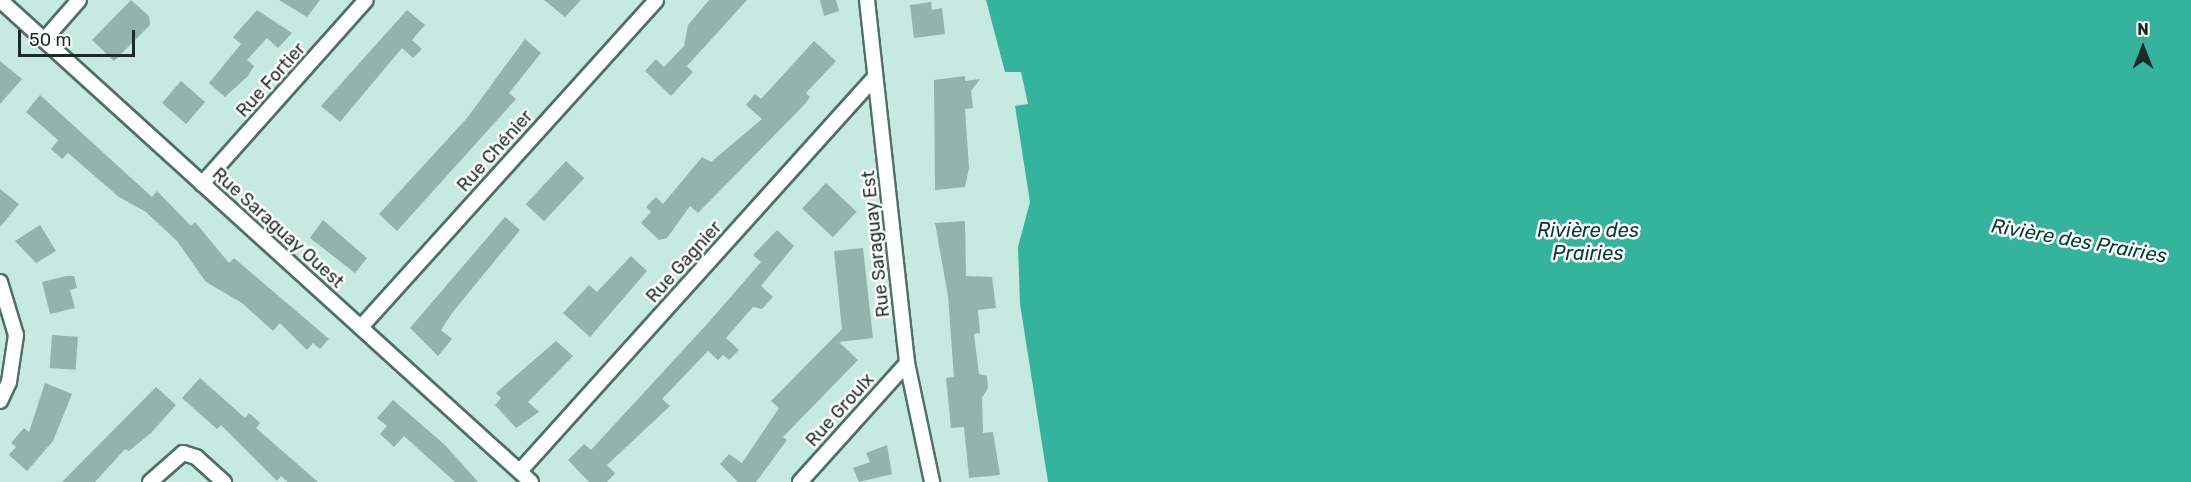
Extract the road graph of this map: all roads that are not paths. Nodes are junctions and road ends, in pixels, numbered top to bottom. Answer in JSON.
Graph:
{"nodes":[{"id":1,"x":0,"y":0,"type":"edge"},
{"id":2,"x":79,"y":0,"type":"edge"},
{"id":3,"x":366,"y":0,"type":"edge"},
{"id":4,"x":656,"y":0,"type":"edge"},
{"id":5,"x":867,"y":0,"type":"edge"},
{"id":6,"x":44,"y":40,"type":"junction"},
{"id":7,"x":875,"y":77,"type":"junction"},
{"id":8,"x":202,"y":184,"type":"junction"},
{"id":9,"x":0,"y":282,"type":"edge"},
{"id":10,"x":361,"y":327,"type":"junction"},
{"id":11,"x":907,"y":363,"type":"junction"},
{"id":12,"x":0,"y":401,"type":"edge"},
{"id":13,"x":520,"y":471,"type":"junction"},
{"id":14,"x":150,"y":482,"type":"edge"},
{"id":15,"x":224,"y":482,"type":"edge"},
{"id":16,"x":531,"y":482,"type":"edge"},
{"id":17,"x":800,"y":482,"type":"edge"},
{"id":18,"x":932,"y":482,"type":"edge"}],
"edges":[{"from":1,"to":6,"type":"street","name":"Rue Saraguay Ouest"},
{"from":2,"to":6,"type":"street"},
{"from":3,"to":8,"type":"street","name":"Rue Fortier"},
{"from":4,"to":10,"type":"street","name":"Rue Chénier"},
{"from":5,"to":7,"type":"street","name":"Rue Saraguay Est"},
{"from":6,"to":8,"type":"street","name":"Rue Saraguay Ouest"},
{"from":7,"to":11,"type":"street","name":"Rue Saraguay Est"},
{"from":7,"to":13,"type":"street","name":"Rue Gagnier"},
{"from":8,"to":10,"type":"street","name":"Rue Saraguay Ouest"},
{"from":9,"to":12,"type":"street"},
{"from":10,"to":13,"type":"street","name":"Rue Saraguay Ouest"},
{"from":11,"to":17,"type":"street","name":"Rue Groulx"},
{"from":11,"to":18,"type":"street","name":"Rue Saraguay Est"},
{"from":13,"to":16,"type":"street","name":"Rue Saraguay Ouest"},
{"from":14,"to":15,"type":"street"}]}
